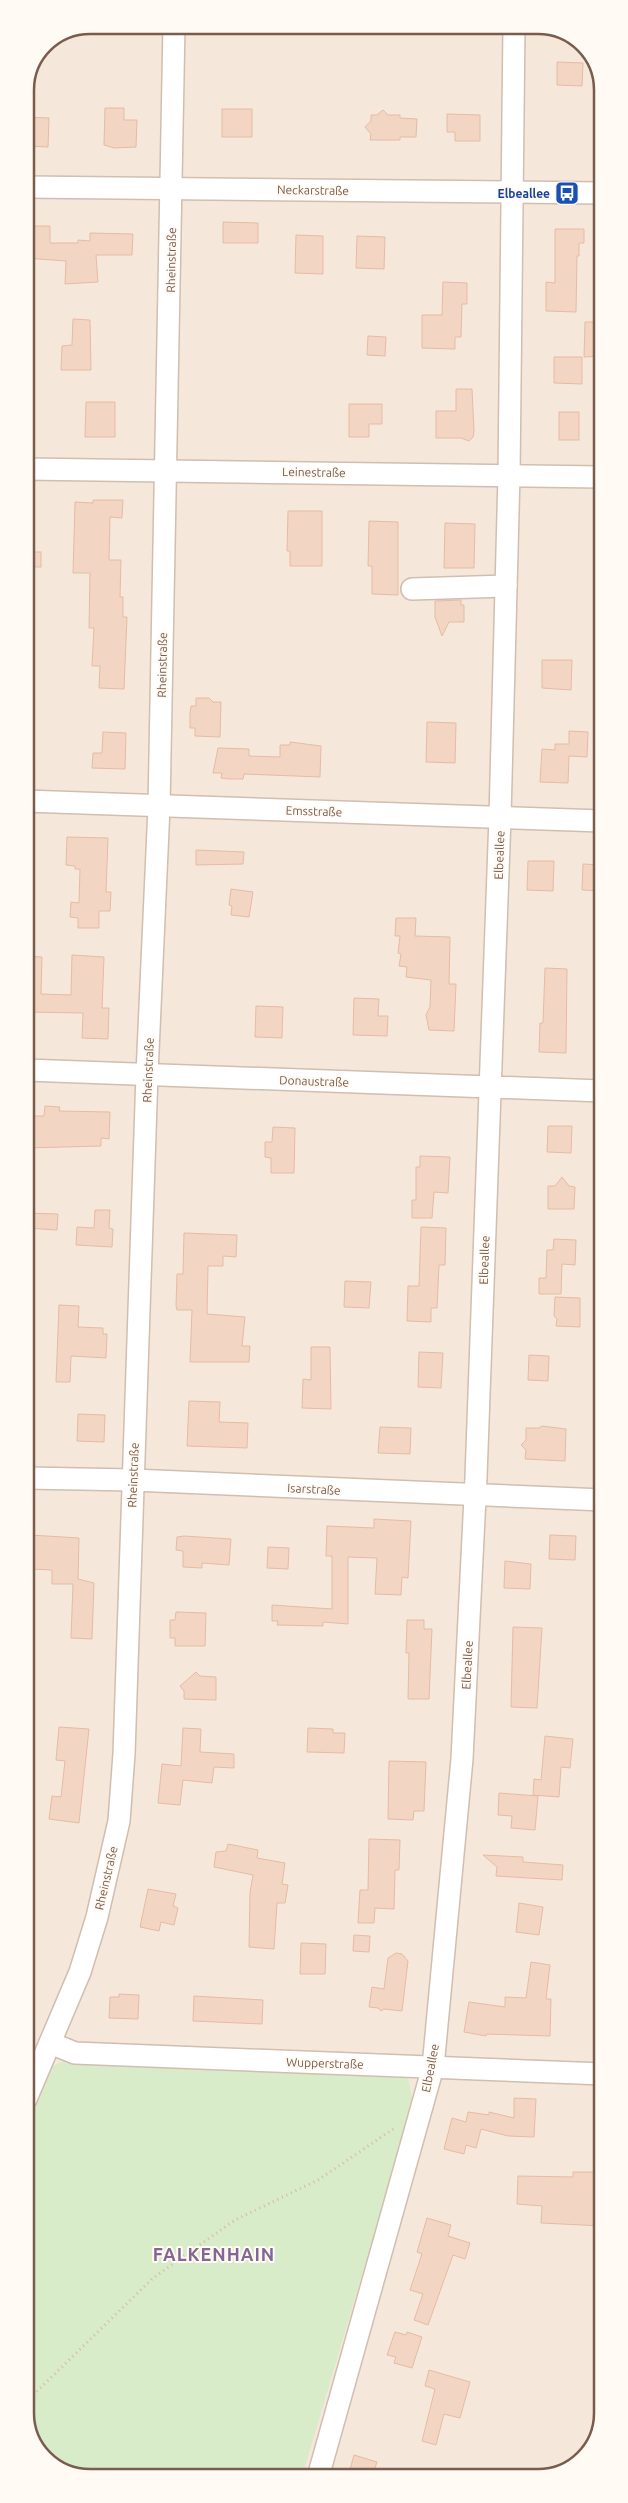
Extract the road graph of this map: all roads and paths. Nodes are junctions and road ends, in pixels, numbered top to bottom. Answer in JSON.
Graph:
{"nodes":[{"id":1,"x":174,"y":34,"type":"edge"},
{"id":2,"x":514,"y":34,"type":"edge"},
{"id":3,"x":34,"y":187,"type":"edge"},
{"id":4,"x":172,"y":189,"type":"junction"},
{"id":5,"x":512,"y":192,"type":"junction"},
{"id":6,"x":594,"y":193,"type":"edge"},
{"id":7,"x":34,"y":469,"type":"edge"},
{"id":8,"x":167,"y":470,"type":"junction"},
{"id":9,"x":509,"y":474,"type":"junction"},
{"id":10,"x":594,"y":476,"type":"edge"},
{"id":11,"x":506,"y":586,"type":"junction"},
{"id":12,"x":412,"y":589,"type":"dead end"},
{"id":13,"x":34,"y":802,"type":"edge"},
{"id":14,"x":159,"y":807,"type":"junction"},
{"id":15,"x":500,"y":817,"type":"junction"},
{"id":16,"x":594,"y":821,"type":"edge"},
{"id":17,"x":34,"y":1070,"type":"edge"},
{"id":18,"x":147,"y":1074,"type":"junction"},
{"id":19,"x":490,"y":1087,"type":"junction"},
{"id":20,"x":594,"y":1091,"type":"edge"},
{"id":21,"x":34,"y":1478,"type":"edge"},
{"id":22,"x":133,"y":1480,"type":"junction"},
{"id":23,"x":475,"y":1496,"type":"junction"},
{"id":24,"x":594,"y":1500,"type":"edge"},
{"id":25,"x":50,"y":2043,"type":"junction"},
{"id":26,"x":433,"y":2067,"type":"junction"},
{"id":27,"x":594,"y":2074,"type":"edge"},
{"id":28,"x":34,"y":2080,"type":"edge"},
{"id":29,"x":421,"y":2110,"type":"junction"},
{"id":30,"x":34,"y":2394,"type":"edge"},
{"id":31,"x":320,"y":2469,"type":"edge"}],
"edges":[{"from":1,"to":4,"type":"street","name":"Rheinstraße"},
{"from":2,"to":5,"type":"street","name":"Elbeallee"},
{"from":3,"to":4,"type":"street","name":"Neckarstraße"},
{"from":4,"to":5,"type":"street","name":"Neckarstraße"},
{"from":4,"to":8,"type":"street","name":"Rheinstraße"},
{"from":5,"to":6,"type":"street","name":"Neckarstraße"},
{"from":5,"to":9,"type":"street","name":"Elbeallee"},
{"from":7,"to":8,"type":"street","name":"Leinestraße"},
{"from":8,"to":9,"type":"street","name":"Leinestraße"},
{"from":8,"to":14,"type":"street","name":"Rheinstraße"},
{"from":9,"to":10,"type":"street","name":"Leinestraße"},
{"from":9,"to":11,"type":"street","name":"Elbeallee"},
{"from":11,"to":12,"type":"street"},
{"from":11,"to":15,"type":"street","name":"Elbeallee"},
{"from":13,"to":14,"type":"street","name":"Emsstraße"},
{"from":14,"to":15,"type":"street","name":"Emsstraße"},
{"from":14,"to":18,"type":"street","name":"Rheinstraße"},
{"from":15,"to":16,"type":"street","name":"Emsstraße"},
{"from":15,"to":19,"type":"street","name":"Elbeallee"},
{"from":17,"to":18,"type":"street","name":"Donaustraße"},
{"from":18,"to":19,"type":"street","name":"Donaustraße"},
{"from":18,"to":22,"type":"street","name":"Rheinstraße"},
{"from":19,"to":20,"type":"street","name":"Donaustraße"},
{"from":19,"to":23,"type":"street","name":"Elbeallee"},
{"from":21,"to":22,"type":"street","name":"Isarstraße"},
{"from":22,"to":23,"type":"street","name":"Isarstraße"},
{"from":22,"to":25,"type":"street","name":"Rheinstraße"},
{"from":23,"to":24,"type":"street","name":"Isarstraße"},
{"from":23,"to":26,"type":"street","name":"Elbeallee"},
{"from":25,"to":26,"type":"street","name":"Wupperstraße"},
{"from":25,"to":28,"type":"street","name":"Rheinstraße"},
{"from":26,"to":27,"type":"street","name":"Wupperstraße"},
{"from":26,"to":29,"type":"street","name":"Elbeallee"},
{"from":29,"to":30,"type":"path"},
{"from":29,"to":31,"type":"street","name":"Elbeallee"}]}
